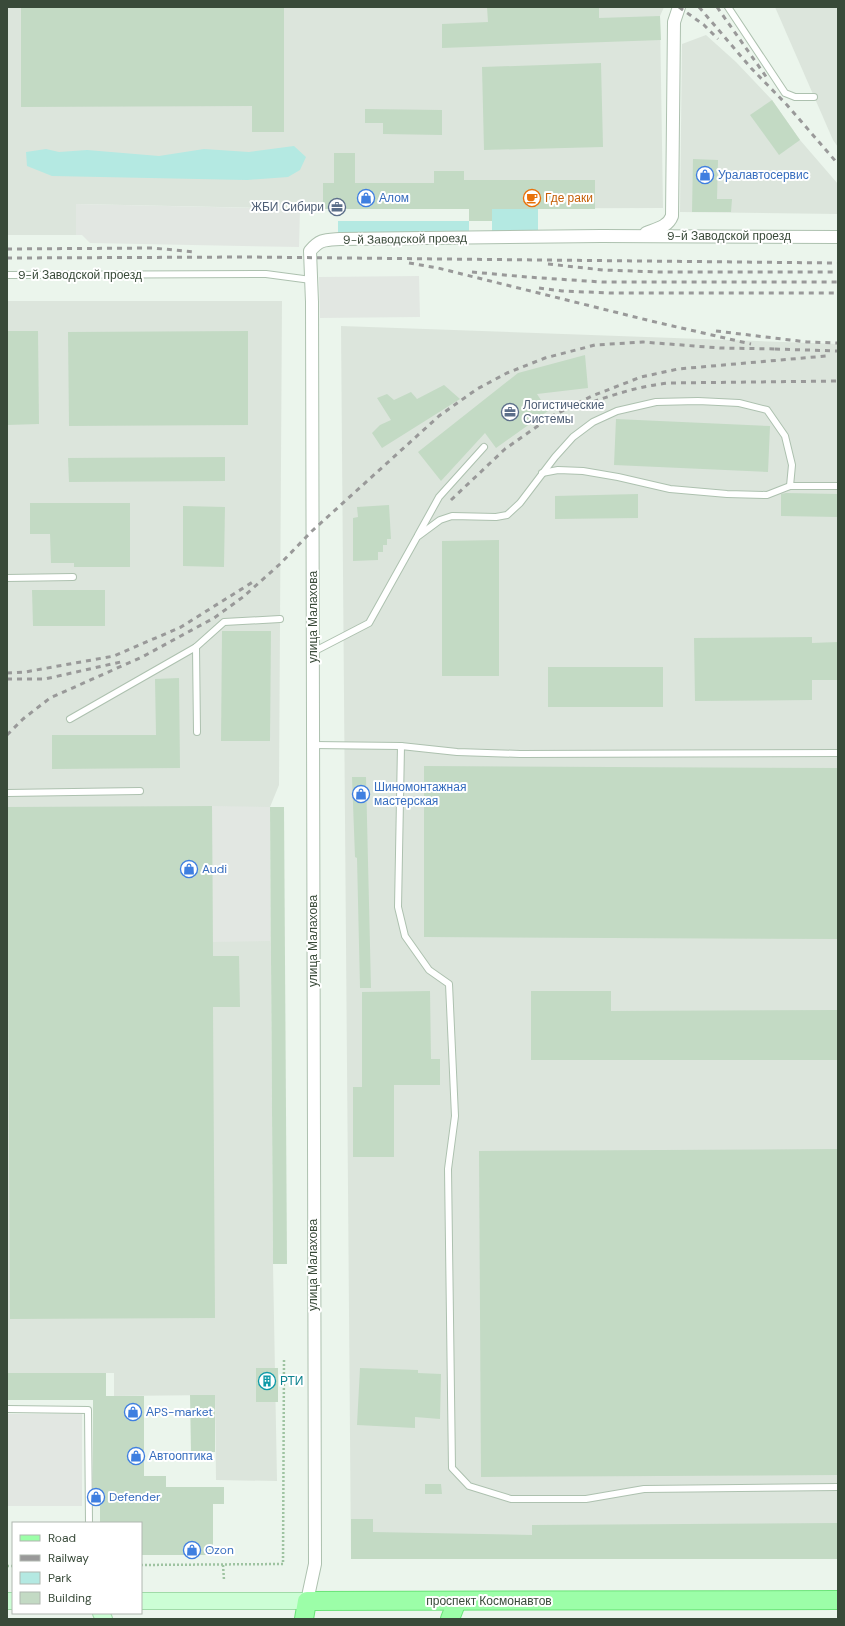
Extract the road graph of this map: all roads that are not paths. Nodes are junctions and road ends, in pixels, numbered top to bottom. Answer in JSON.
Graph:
{"nodes":[{"id":1,"x":679,"y":7,"type":"edge"},
{"id":2,"x":728,"y":7,"type":"edge"},
{"id":3,"x":814,"y":97,"type":"dead end"},
{"id":4,"x":640,"y":236,"type":"junction"},
{"id":5,"x":838,"y":237,"type":"edge"},
{"id":6,"x":7,"y":275,"type":"edge"},
{"id":7,"x":311,"y":280,"type":"junction"},
{"id":8,"x":484,"y":447,"type":"dead end"},
{"id":9,"x":542,"y":473,"type":"junction"},
{"id":10,"x":790,"y":486,"type":"junction"},
{"id":11,"x":838,"y":486,"type":"edge"},
{"id":12,"x":417,"y":537,"type":"junction"},
{"id":13,"x":72,"y":577,"type":"dead end"},
{"id":14,"x":7,"y":578,"type":"edge"},
{"id":15,"x":280,"y":619,"type":"dead end"},
{"id":16,"x":196,"y":647,"type":"junction"},
{"id":17,"x":313,"y":652,"type":"junction"},
{"id":18,"x":70,"y":719,"type":"dead end"},
{"id":19,"x":197,"y":732,"type":"dead end"},
{"id":20,"x":313,"y":745,"type":"junction"},
{"id":21,"x":400,"y":746,"type":"junction"},
{"id":22,"x":838,"y":753,"type":"edge"},
{"id":23,"x":140,"y":791,"type":"dead end"},
{"id":24,"x":7,"y":793,"type":"edge"},
{"id":25,"x":7,"y":1409,"type":"edge"},
{"id":26,"x":838,"y":1487,"type":"edge"},
{"id":27,"x":89,"y":1522,"type":"edge"},
{"id":28,"x":838,"y":1600,"type":"edge"},
{"id":29,"x":142,"y":1601,"type":"edge"},
{"id":30,"x":457,"y":1601,"type":"junction"},
{"id":31,"x":307,"y":1602,"type":"junction"},
{"id":32,"x":304,"y":1619,"type":"edge"},
{"id":33,"x":450,"y":1619,"type":"edge"}],
"edges":[{"from":1,"to":4,"type":"street"},
{"from":2,"to":3,"type":"lane"},
{"from":4,"to":5,"type":"street","name":"9-й Заводской проезд"},
{"from":4,"to":7,"type":"street","name":"9-й Заводской проезд"},
{"from":6,"to":7,"type":"lane","name":"9-й Заводской проезд"},
{"from":7,"to":17,"type":"street","name":"улица Малахова"},
{"from":8,"to":12,"type":"lane"},
{"from":9,"to":10,"type":"lane"},
{"from":9,"to":10,"type":"lane"},
{"from":9,"to":12,"type":"lane"},
{"from":10,"to":11,"type":"lane"},
{"from":12,"to":17,"type":"lane"},
{"from":13,"to":14,"type":"lane"},
{"from":15,"to":16,"type":"lane"},
{"from":16,"to":18,"type":"lane"},
{"from":16,"to":19,"type":"lane"},
{"from":17,"to":20,"type":"street","name":"улица Малахова"},
{"from":20,"to":21,"type":"lane"},
{"from":20,"to":31,"type":"street","name":"улица Малахова"},
{"from":21,"to":22,"type":"lane"},
{"from":21,"to":26,"type":"lane"},
{"from":23,"to":24,"type":"lane"},
{"from":25,"to":27,"type":"lane"},
{"from":28,"to":30,"type":"main road","name":"проспект Космонавтов"},
{"from":29,"to":31,"type":"main road","name":"проспект Космонавтов"},
{"from":30,"to":31,"type":"main road","name":"проспект Космонавтов"},
{"from":30,"to":33,"type":"main road"},
{"from":31,"to":32,"type":"main road"}]}
